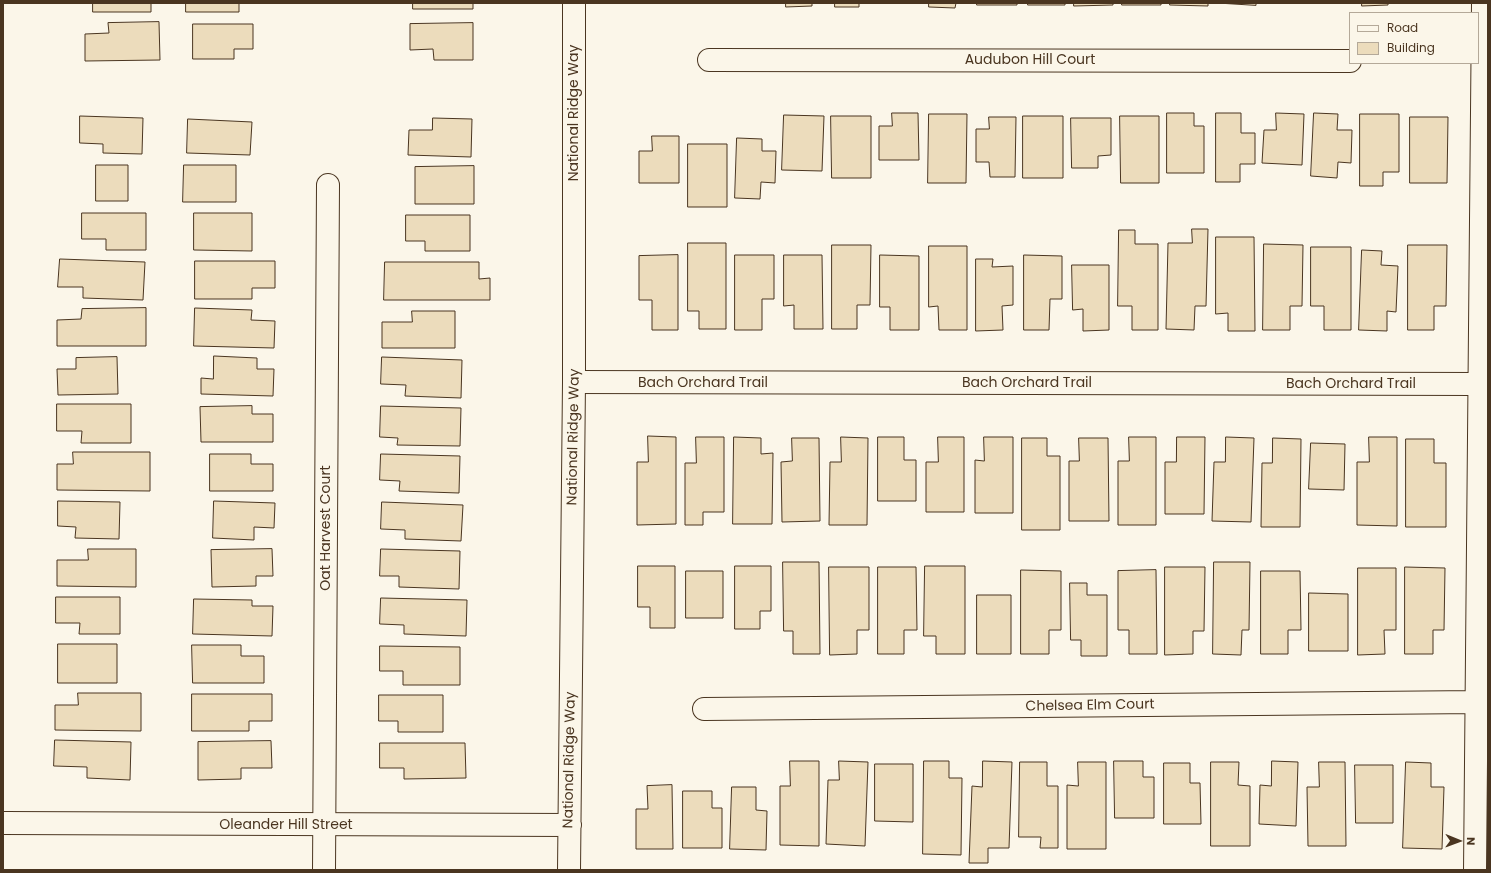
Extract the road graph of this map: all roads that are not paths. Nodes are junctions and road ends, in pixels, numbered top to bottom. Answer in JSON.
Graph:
{"nodes":[{"id":1,"x":574,"y":3,"type":"edge"},
{"id":2,"x":1483,"y":3,"type":"edge"},
{"id":3,"x":709,"y":60,"type":"dead end"},
{"id":4,"x":1349,"y":61,"type":"edge"},
{"id":5,"x":1480,"y":61,"type":"edge"},
{"id":6,"x":328,"y":185,"type":"dead end"},
{"id":7,"x":574,"y":382,"type":"junction"},
{"id":8,"x":1479,"y":384,"type":"junction"},
{"id":9,"x":1477,"y":702,"type":"junction"},
{"id":10,"x":704,"y":710,"type":"dead end"},
{"id":11,"x":3,"y":824,"type":"edge"},
{"id":12,"x":324,"y":825,"type":"junction"},
{"id":13,"x":570,"y":825,"type":"junction"},
{"id":14,"x":324,"y":870,"type":"edge"},
{"id":15,"x":569,"y":870,"type":"edge"},
{"id":16,"x":1475,"y":870,"type":"edge"}],
"edges":[{"from":1,"to":7,"type":"street","name":"National Ridge Way"},
{"from":2,"to":5,"type":"street"},
{"from":3,"to":4,"type":"street","name":"Audubon Hill Court"},
{"from":5,"to":8,"type":"street"},
{"from":6,"to":12,"type":"street","name":"Oat Harvest Court"},
{"from":7,"to":8,"type":"street","name":"Bach Orchard Trail"},
{"from":7,"to":13,"type":"street","name":"National Ridge Way"},
{"from":8,"to":9,"type":"street"},
{"from":9,"to":10,"type":"street","name":"Chelsea Elm Court"},
{"from":9,"to":16,"type":"street"},
{"from":11,"to":12,"type":"street","name":"Oleander Hill Street"},
{"from":12,"to":13,"type":"street","name":"Oleander Hill Street"},
{"from":12,"to":14,"type":"street","name":"Oat Harvest Court"},
{"from":13,"to":15,"type":"street","name":"National Ridge Way"}]}
